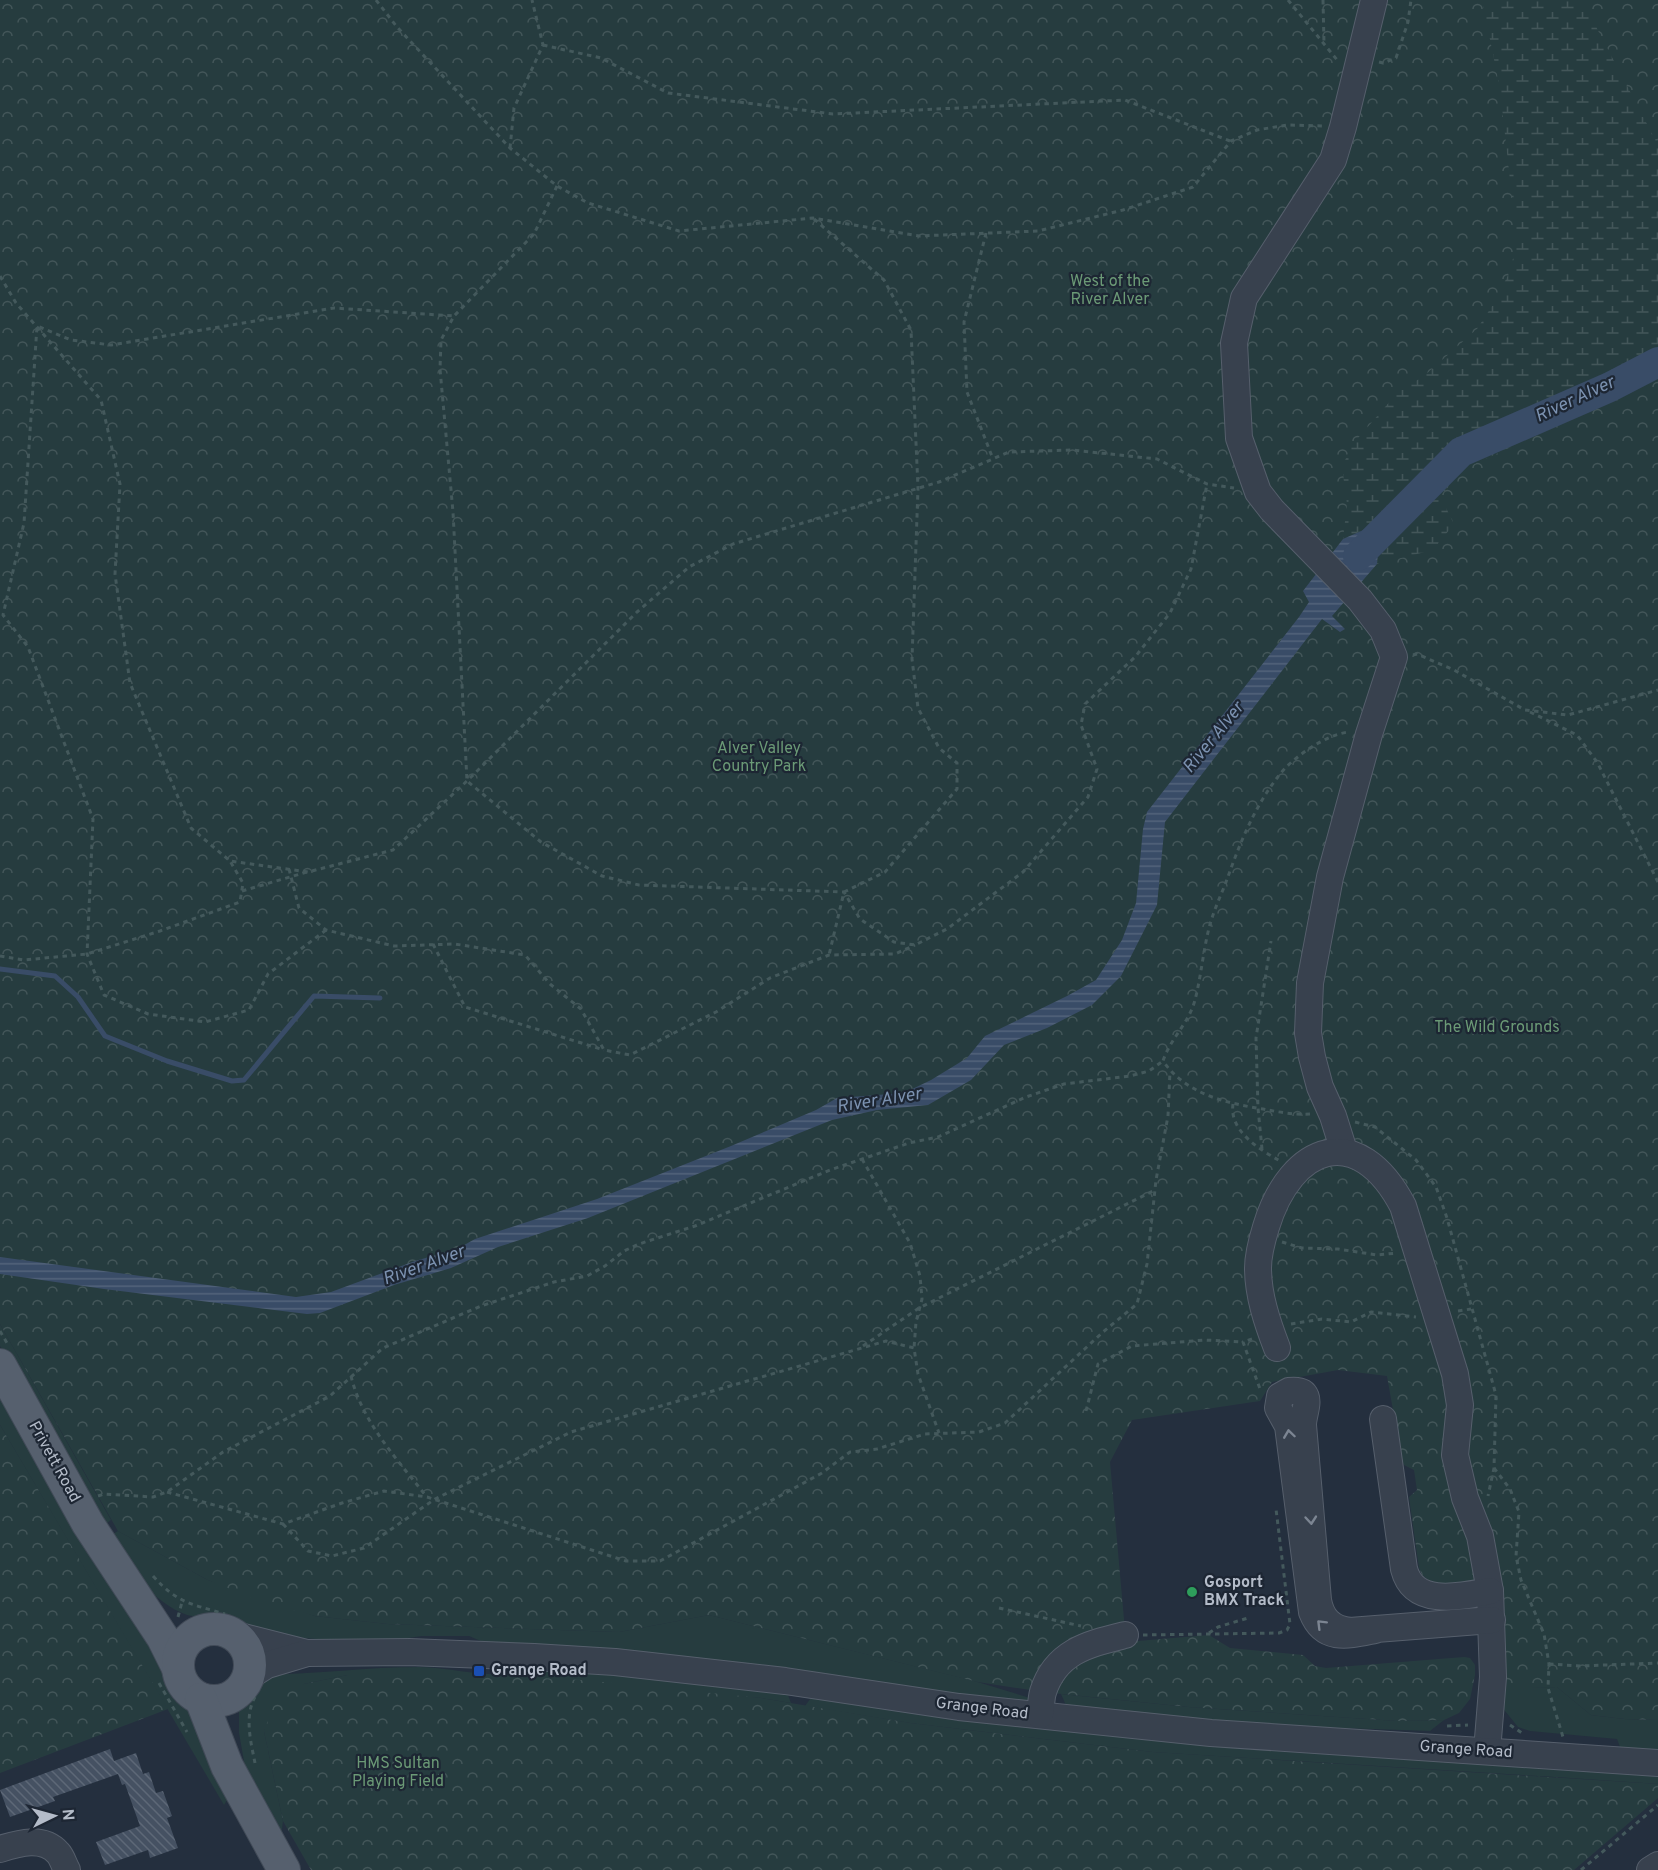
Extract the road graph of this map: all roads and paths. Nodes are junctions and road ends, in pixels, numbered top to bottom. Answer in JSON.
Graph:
{"nodes":[{"id":1,"x":376,"y":0,"type":"edge"},
{"id":2,"x":531,"y":0,"type":"edge"},
{"id":3,"x":1283,"y":0,"type":"edge"},
{"id":4,"x":1288,"y":0,"type":"edge"},
{"id":5,"x":1323,"y":0,"type":"edge"},
{"id":6,"x":1374,"y":0,"type":"edge"},
{"id":7,"x":1411,"y":0,"type":"edge"},
{"id":8,"x":1293,"y":6,"type":"junction"},
{"id":9,"x":543,"y":45,"type":"junction"},
{"id":10,"x":1324,"y":45,"type":"junction"},
{"id":11,"x":1357,"y":69,"type":"junction"},
{"id":12,"x":1343,"y":127,"type":"junction"},
{"id":13,"x":1231,"y":141,"type":"junction"},
{"id":14,"x":510,"y":148,"type":"junction"},
{"id":15,"x":557,"y":186,"type":"junction"},
{"id":16,"x":813,"y":218,"type":"junction"},
{"id":17,"x":986,"y":233,"type":"junction"},
{"id":18,"x":0,"y":276,"type":"edge"},
{"id":19,"x":453,"y":316,"type":"junction"},
{"id":20,"x":37,"y":327,"type":"junction"},
{"id":21,"x":993,"y":459,"type":"junction"},
{"id":22,"x":1207,"y":484,"type":"junction"},
{"id":23,"x":918,"y":488,"type":"junction"},
{"id":24,"x":1258,"y":492,"type":"junction"},
{"id":25,"x":1394,"y":657,"type":"junction"},
{"id":26,"x":1658,"y":690,"type":"edge"},
{"id":27,"x":1525,"y":710,"type":"junction"},
{"id":28,"x":1369,"y":734,"type":"junction"},
{"id":29,"x":466,"y":781,"type":"junction"},
{"id":30,"x":230,"y":861,"type":"junction"},
{"id":31,"x":289,"y":869,"type":"junction"},
{"id":32,"x":309,"y":872,"type":"junction"},
{"id":33,"x":291,"y":877,"type":"junction"},
{"id":34,"x":1658,"y":882,"type":"edge"},
{"id":35,"x":242,"y":891,"type":"junction"},
{"id":36,"x":844,"y":892,"type":"junction"},
{"id":37,"x":326,"y":930,"type":"junction"},
{"id":38,"x":1271,"y":941,"type":"dead end"},
{"id":39,"x":433,"y":945,"type":"junction"},
{"id":40,"x":915,"y":945,"type":"junction"},
{"id":41,"x":87,"y":954,"type":"junction"},
{"id":42,"x":829,"y":955,"type":"junction"},
{"id":43,"x":0,"y":956,"type":"edge"},
{"id":44,"x":604,"y":1050,"type":"junction"},
{"id":45,"x":1163,"y":1061,"type":"junction"},
{"id":46,"x":1170,"y":1071,"type":"junction"},
{"id":47,"x":1233,"y":1104,"type":"junction"},
{"id":48,"x":1328,"y":1107,"type":"junction"},
{"id":49,"x":1258,"y":1108,"type":"junction"},
{"id":50,"x":1262,"y":1149,"type":"junction"},
{"id":51,"x":1344,"y":1151,"type":"junction"},
{"id":52,"x":862,"y":1159,"type":"junction"},
{"id":53,"x":1298,"y":1170,"type":"junction"},
{"id":54,"x":1155,"y":1190,"type":"junction"},
{"id":55,"x":1264,"y":1235,"type":"junction"},
{"id":56,"x":1417,"y":1250,"type":"junction"},
{"id":57,"x":919,"y":1308,"type":"junction"},
{"id":58,"x":1437,"y":1315,"type":"junction"},
{"id":59,"x":1274,"y":1341,"type":"junction"},
{"id":60,"x":1243,"y":1342,"type":"junction"},
{"id":61,"x":914,"y":1348,"type":"junction"},
{"id":62,"x":859,"y":1349,"type":"junction"},
{"id":63,"x":0,"y":1365,"type":"edge"},
{"id":64,"x":351,"y":1377,"type":"junction"},
{"id":65,"x":1261,"y":1393,"type":"dead end"},
{"id":66,"x":1086,"y":1411,"type":"dead end"},
{"id":67,"x":1383,"y":1419,"type":"dead end"},
{"id":68,"x":939,"y":1434,"type":"junction"},
{"id":69,"x":1494,"y":1468,"type":"dead end"},
{"id":70,"x":167,"y":1492,"type":"junction"},
{"id":71,"x":427,"y":1497,"type":"junction"},
{"id":72,"x":94,"y":1498,"type":"dead end"},
{"id":73,"x":435,"y":1499,"type":"junction"},
{"id":74,"x":1276,"y":1509,"type":"dead end"},
{"id":75,"x":283,"y":1524,"type":"junction"},
{"id":76,"x":110,"y":1559,"type":"junction"},
{"id":77,"x":1490,"y":1591,"type":"junction"},
{"id":78,"x":999,"y":1608,"type":"dead end"},
{"id":79,"x":1248,"y":1618,"type":"dead end"},
{"id":80,"x":1492,"y":1620,"type":"junction"},
{"id":81,"x":1091,"y":1628,"type":"dead end"},
{"id":82,"x":1375,"y":1630,"type":"junction"},
{"id":83,"x":219,"y":1632,"type":"junction"},
{"id":84,"x":1208,"y":1634,"type":"junction"},
{"id":85,"x":1125,"y":1635,"type":"joint"},
{"id":86,"x":307,"y":1653,"type":"junction"},
{"id":87,"x":1658,"y":1663,"type":"edge"},
{"id":88,"x":1549,"y":1664,"type":"junction"},
{"id":89,"x":177,"y":1666,"type":"junction"},
{"id":90,"x":249,"y":1686,"type":"junction"},
{"id":91,"x":201,"y":1699,"type":"junction"},
{"id":92,"x":1040,"y":1716,"type":"junction"},
{"id":93,"x":1563,"y":1738,"type":"dead end"},
{"id":94,"x":1487,"y":1751,"type":"junction"},
{"id":95,"x":1658,"y":1763,"type":"edge"},
{"id":96,"x":256,"y":1771,"type":"dead end"},
{"id":97,"x":1658,"y":1805,"type":"edge"},
{"id":98,"x":250,"y":1809,"type":"junction"},
{"id":99,"x":0,"y":1849,"type":"edge"},
{"id":100,"x":1658,"y":1864,"type":"edge"},
{"id":101,"x":67,"y":1870,"type":"edge"},
{"id":102,"x":284,"y":1870,"type":"edge"},
{"id":103,"x":1581,"y":1870,"type":"edge"},
{"id":104,"x":1650,"y":1870,"type":"edge"}],
"edges":[{"from":1,"to":14,"type":"path"},
{"from":2,"to":9,"type":"path"},
{"from":3,"to":8,"type":"path"},
{"from":4,"to":8,"type":"path"},
{"from":5,"to":10,"type":"path"},
{"from":6,"to":11,"type":"street"},
{"from":7,"to":11,"type":"path"},
{"from":8,"to":10,"type":"path"},
{"from":9,"to":13,"type":"path"},
{"from":9,"to":14,"type":"path"},
{"from":10,"to":11,"type":"path"},
{"from":11,"to":12,"type":"street"},
{"from":12,"to":13,"type":"path"},
{"from":12,"to":24,"type":"street"},
{"from":13,"to":17,"type":"path"},
{"from":14,"to":15,"type":"path"},
{"from":15,"to":16,"type":"path"},
{"from":15,"to":19,"type":"path"},
{"from":16,"to":17,"type":"path"},
{"from":16,"to":23,"type":"path"},
{"from":17,"to":21,"type":"path"},
{"from":18,"to":20,"type":"path"},
{"from":19,"to":20,"type":"path"},
{"from":19,"to":29,"type":"path"},
{"from":20,"to":30,"type":"path"},
{"from":20,"to":41,"type":"path"},
{"from":21,"to":22,"type":"path"},
{"from":21,"to":23,"type":"path"},
{"from":22,"to":24,"type":"path"},
{"from":22,"to":40,"type":"path"},
{"from":23,"to":29,"type":"path"},
{"from":23,"to":36,"type":"path"},
{"from":24,"to":25,"type":"street"},
{"from":25,"to":27,"type":"path"},
{"from":25,"to":28,"type":"street"},
{"from":26,"to":27,"type":"path"},
{"from":27,"to":34,"type":"path"},
{"from":28,"to":45,"type":"path"},
{"from":28,"to":48,"type":"street"},
{"from":29,"to":32,"type":"path"},
{"from":29,"to":36,"type":"path"},
{"from":30,"to":31,"type":"path"},
{"from":30,"to":35,"type":"path"},
{"from":31,"to":32,"type":"path"},
{"from":31,"to":33,"type":"path"},
{"from":32,"to":33,"type":"path"},
{"from":33,"to":35,"type":"path"},
{"from":33,"to":37,"type":"path"},
{"from":35,"to":41,"type":"path"},
{"from":36,"to":40,"type":"path"},
{"from":36,"to":42,"type":"path"},
{"from":37,"to":39,"type":"path"},
{"from":37,"to":41,"type":"path"},
{"from":38,"to":49,"type":"path"},
{"from":39,"to":44,"type":"path"},
{"from":39,"to":44,"type":"path"},
{"from":40,"to":42,"type":"path"},
{"from":41,"to":43,"type":"path"},
{"from":42,"to":44,"type":"path"},
{"from":45,"to":46,"type":"path"},
{"from":45,"to":52,"type":"path"},
{"from":46,"to":47,"type":"path"},
{"from":46,"to":54,"type":"path"},
{"from":47,"to":49,"type":"path"},
{"from":47,"to":50,"type":"path"},
{"from":48,"to":49,"type":"path"},
{"from":48,"to":51,"type":"street"},
{"from":49,"to":50,"type":"path"},
{"from":50,"to":53,"type":"path"},
{"from":51,"to":53,"type":"street"},
{"from":51,"to":56,"type":"street"},
{"from":52,"to":57,"type":"path"},
{"from":52,"to":64,"type":"path"},
{"from":53,"to":55,"type":"street"},
{"from":54,"to":57,"type":"path"},
{"from":54,"to":68,"type":"path"},
{"from":55,"to":56,"type":"path"},
{"from":55,"to":59,"type":"street"},
{"from":56,"to":58,"type":"street"},
{"from":57,"to":61,"type":"path"},
{"from":57,"to":62,"type":"path"},
{"from":58,"to":59,"type":"path"},
{"from":58,"to":77,"type":"street"},
{"from":59,"to":60,"type":"path"},
{"from":60,"to":65,"type":"path"},
{"from":60,"to":66,"type":"path"},
{"from":61,"to":62,"type":"path"},
{"from":61,"to":68,"type":"path"},
{"from":62,"to":73,"type":"path"},
{"from":63,"to":76,"type":"main road","name":"Privett Road"},
{"from":64,"to":70,"type":"path"},
{"from":64,"to":71,"type":"path"},
{"from":67,"to":77,"type":"street"},
{"from":68,"to":73,"type":"path"},
{"from":69,"to":88,"type":"path"},
{"from":70,"to":72,"type":"path"},
{"from":70,"to":75,"type":"path"},
{"from":71,"to":73,"type":"path"},
{"from":71,"to":75,"type":"path"},
{"from":73,"to":75,"type":"path"},
{"from":74,"to":84,"type":"path"},
{"from":76,"to":83,"type":"main road","name":"Privett Road"},
{"from":76,"to":89,"type":"main road","name":"Privett Road"},
{"from":77,"to":80,"type":"street"},
{"from":78,"to":81,"type":"path"},
{"from":79,"to":84,"type":"path"},
{"from":80,"to":82,"type":"street"},
{"from":80,"to":94,"type":"street"},
{"from":82,"to":82,"type":"street","one_way":true},
{"from":83,"to":86,"type":"street","name":"Grange Road"},
{"from":83,"to":89,"type":"main road"},
{"from":83,"to":90,"type":"main road"},
{"from":84,"to":85,"type":"path"},
{"from":85,"to":92,"type":"street"},
{"from":86,"to":90,"type":"street","name":"Grange Road"},
{"from":86,"to":92,"type":"street","name":"Grange Road"},
{"from":87,"to":88,"type":"path"},
{"from":88,"to":93,"type":"path"},
{"from":89,"to":91,"type":"main road","name":"Privett Road"},
{"from":90,"to":91,"type":"main road"},
{"from":90,"to":96,"type":"path"},
{"from":90,"to":98,"type":"main road"},
{"from":91,"to":98,"type":"main road"},
{"from":92,"to":94,"type":"street","name":"Grange Road"},
{"from":94,"to":95,"type":"street","name":"Grange Road"},
{"from":97,"to":103,"type":"path"},
{"from":98,"to":102,"type":"main road"},
{"from":99,"to":101,"type":"street"},
{"from":100,"to":104,"type":"street"}]}
